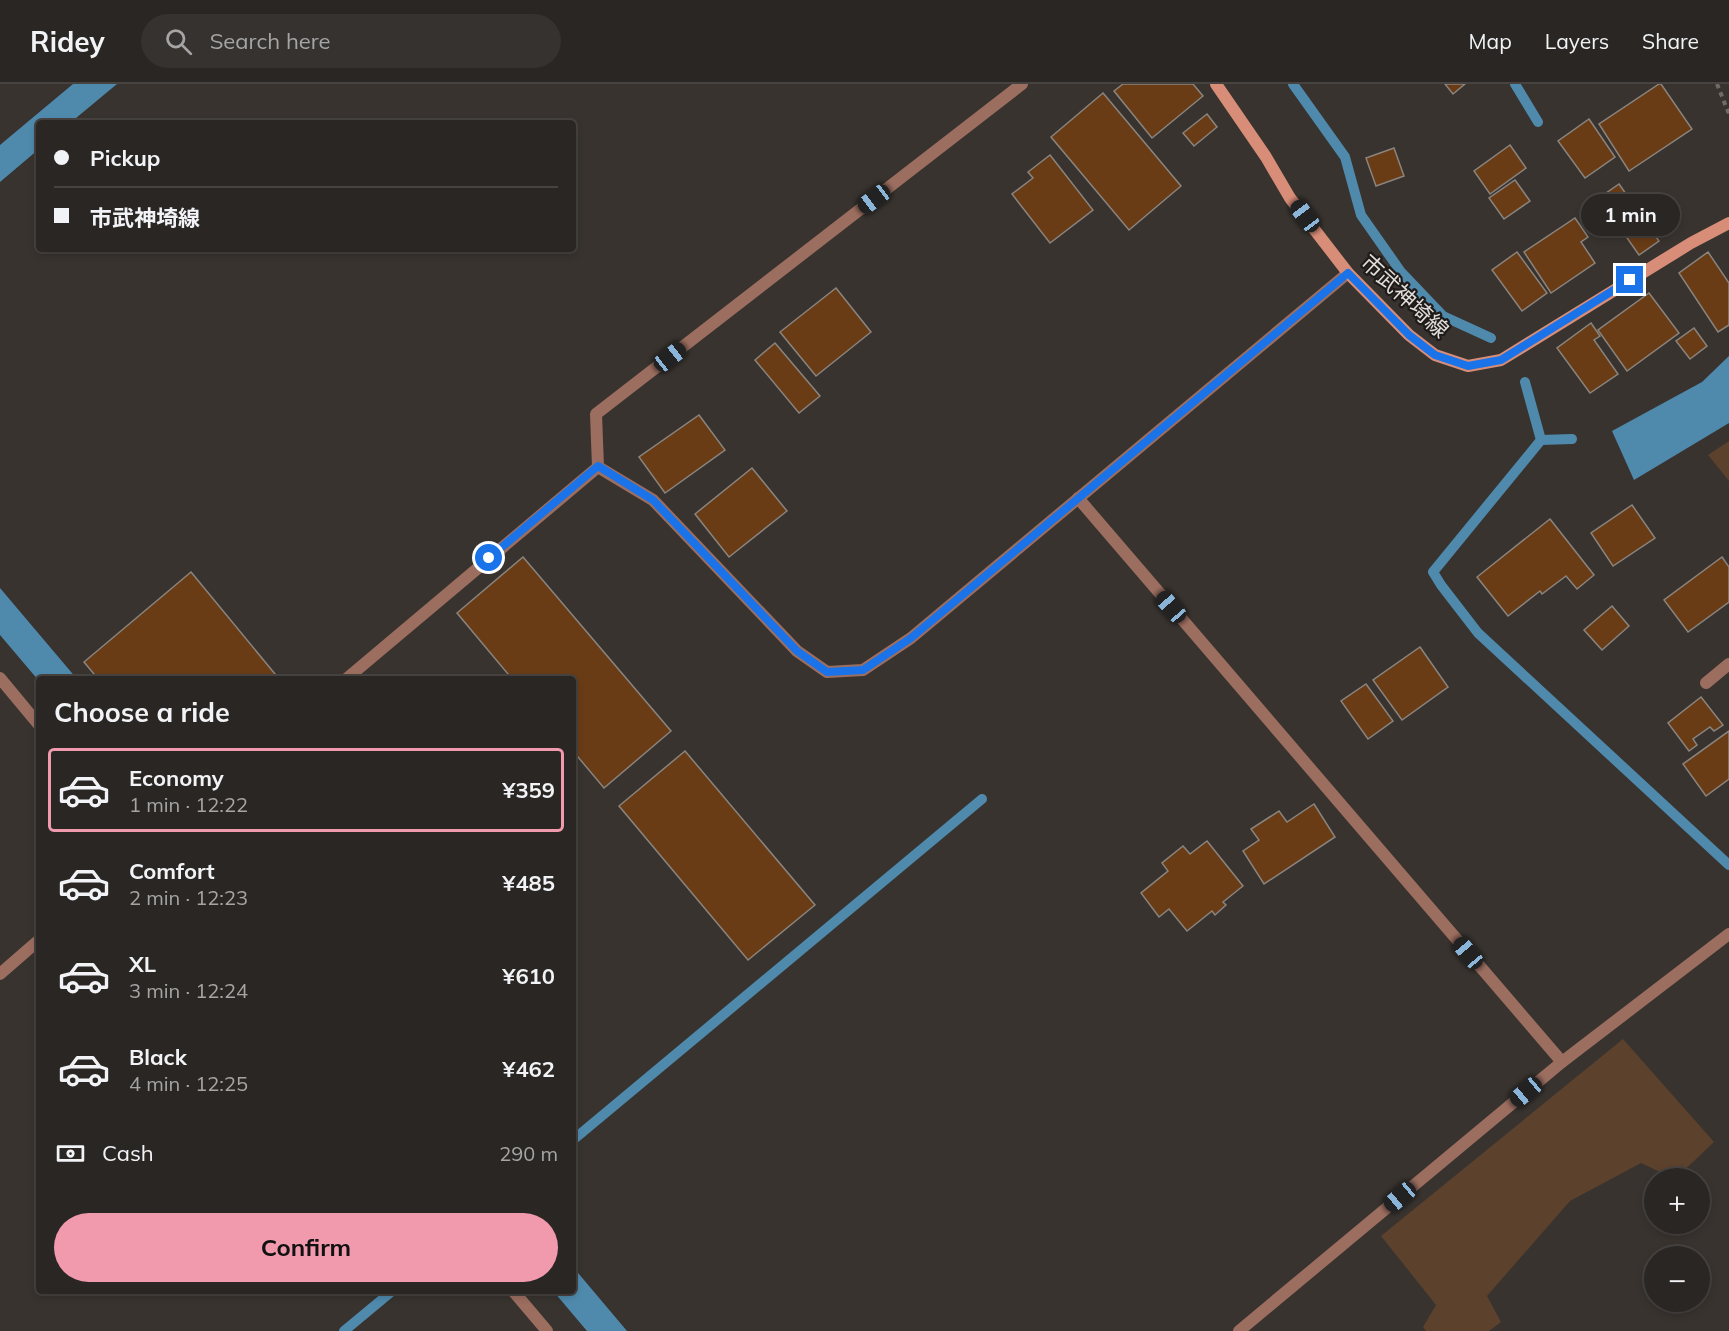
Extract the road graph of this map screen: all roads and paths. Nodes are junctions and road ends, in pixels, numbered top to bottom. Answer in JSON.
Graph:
{"nodes":[{"id":1,"x":1022,"y":84,"type":"edge"},
{"id":2,"x":1216,"y":84,"type":"edge"},
{"id":3,"x":1717,"y":84,"type":"edge"},
{"id":4,"x":1729,"y":114,"type":"edge"},
{"id":5,"x":1729,"y":223,"type":"edge"},
{"id":6,"x":1348,"y":273,"type":"junction"},
{"id":7,"x":598,"y":466,"type":"junction"},
{"id":8,"x":1078,"y":498,"type":"junction"},
{"id":9,"x":1729,"y":664,"type":"edge"},
{"id":10,"x":350,"y":676,"type":"edge"},
{"id":11,"x":0,"y":678,"type":"edge"},
{"id":12,"x":1706,"y":683,"type":"dead end"},
{"id":13,"x":36,"y":720,"type":"edge"},
{"id":14,"x":1729,"y":934,"type":"edge"},
{"id":15,"x":36,"y":943,"type":"edge"},
{"id":16,"x":0,"y":974,"type":"edge"},
{"id":17,"x":1562,"y":1062,"type":"junction"},
{"id":18,"x":516,"y":1294,"type":"edge"},
{"id":19,"x":547,"y":1331,"type":"edge"},
{"id":20,"x":1239,"y":1331,"type":"edge"}],
"edges":[{"from":1,"to":7,"type":"street"},
{"from":2,"to":6,"type":"main road","name":"市武神埼線"},
{"from":3,"to":4,"type":"path"},
{"from":5,"to":6,"type":"main road","name":"市武神埼線"},
{"from":6,"to":8,"type":"street"},
{"from":7,"to":8,"type":"street"},
{"from":7,"to":10,"type":"street"},
{"from":8,"to":17,"type":"street"},
{"from":9,"to":12,"type":"street"},
{"from":11,"to":13,"type":"street"},
{"from":14,"to":17,"type":"street"},
{"from":15,"to":16,"type":"street"},
{"from":17,"to":20,"type":"street"},
{"from":18,"to":19,"type":"street"}]}
